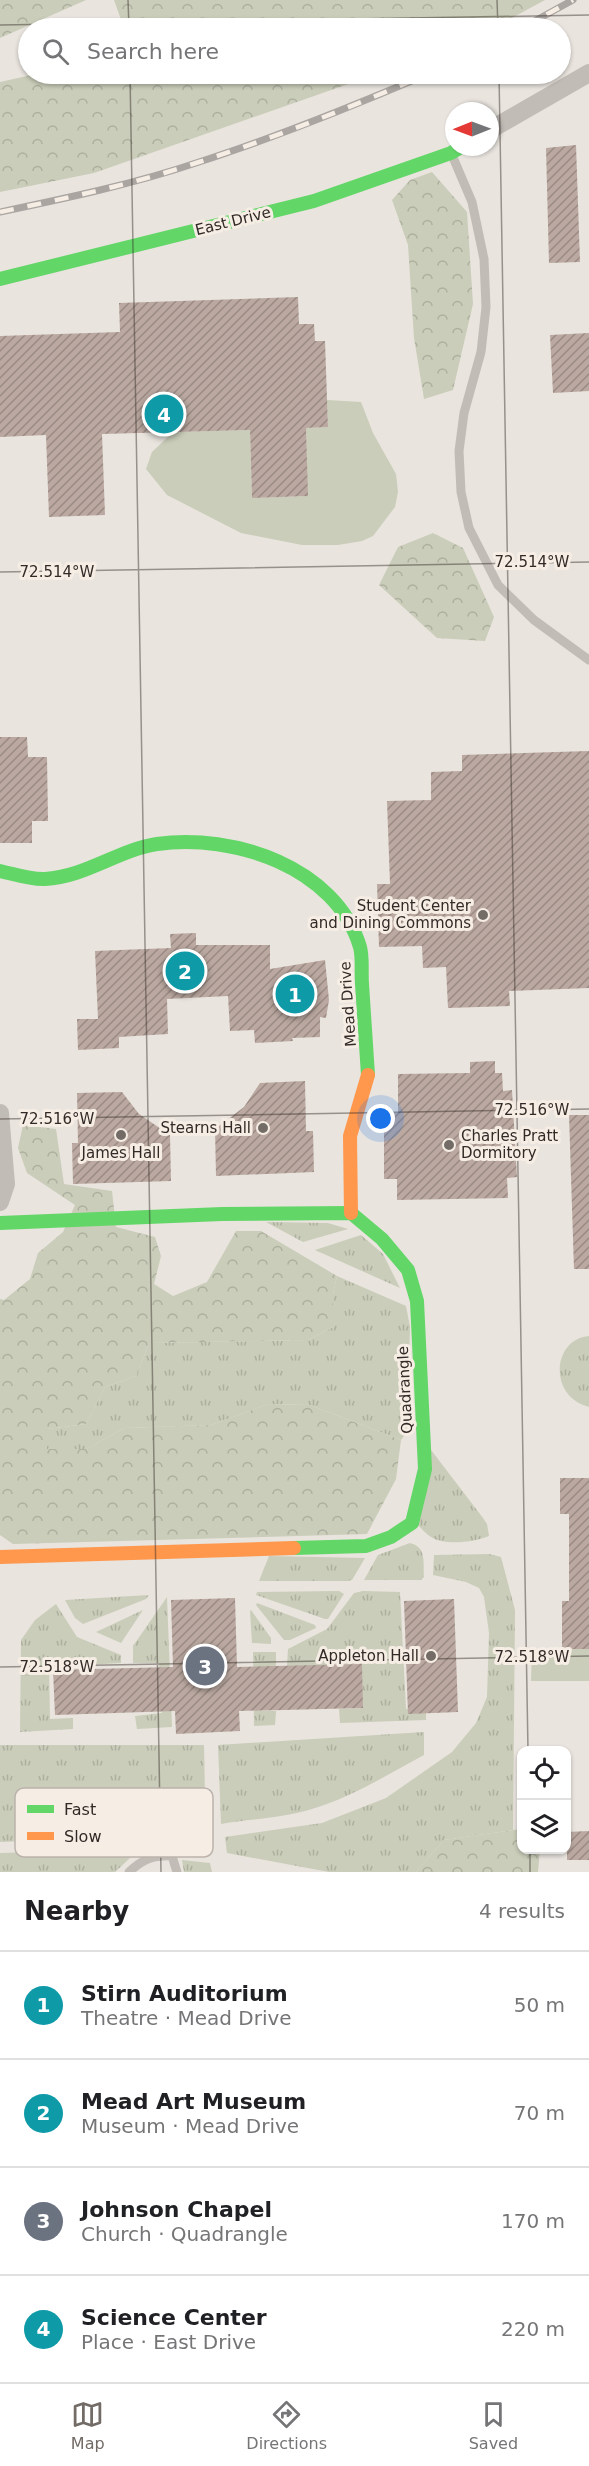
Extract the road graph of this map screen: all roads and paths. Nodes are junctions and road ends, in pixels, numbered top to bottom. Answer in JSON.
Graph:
{"nodes":[{"id":1,"x":589,"y":73,"type":"edge"},
{"id":2,"x":571,"y":83,"type":"edge"},
{"id":3,"x":570,"y":84,"type":"edge"},
{"id":4,"x":499,"y":125,"type":"edge"},
{"id":5,"x":445,"y":154,"type":"edge"},
{"id":6,"x":458,"y":156,"type":"edge"},
{"id":7,"x":0,"y":279,"type":"edge"},
{"id":8,"x":589,"y":660,"type":"edge"},
{"id":9,"x":0,"y":871,"type":"edge"},
{"id":10,"x":0,"y":1113,"type":"edge"},
{"id":11,"x":0,"y":1202,"type":"edge"},
{"id":12,"x":351,"y":1213,"type":"junction"},
{"id":13,"x":0,"y":1223,"type":"edge"},
{"id":14,"x":0,"y":1557,"type":"edge"},
{"id":15,"x":151,"y":1857,"type":"edge"},
{"id":16,"x":172,"y":1857,"type":"edge"},
{"id":17,"x":129,"y":1872,"type":"edge"},
{"id":18,"x":177,"y":1872,"type":"edge"}],
"edges":[{"from":1,"to":2,"type":"street"},
{"from":3,"to":4,"type":"street"},
{"from":5,"to":7,"type":"street","name":"East Drive"},
{"from":6,"to":8,"type":"lane"},
{"from":9,"to":12,"type":"street","name":"Mead Drive"},
{"from":10,"to":11,"type":"street"},
{"from":12,"to":13,"type":"street"},
{"from":12,"to":14,"type":"street","name":"Quadrangle"},
{"from":15,"to":17,"type":"lane"},
{"from":16,"to":18,"type":"lane"}]}
